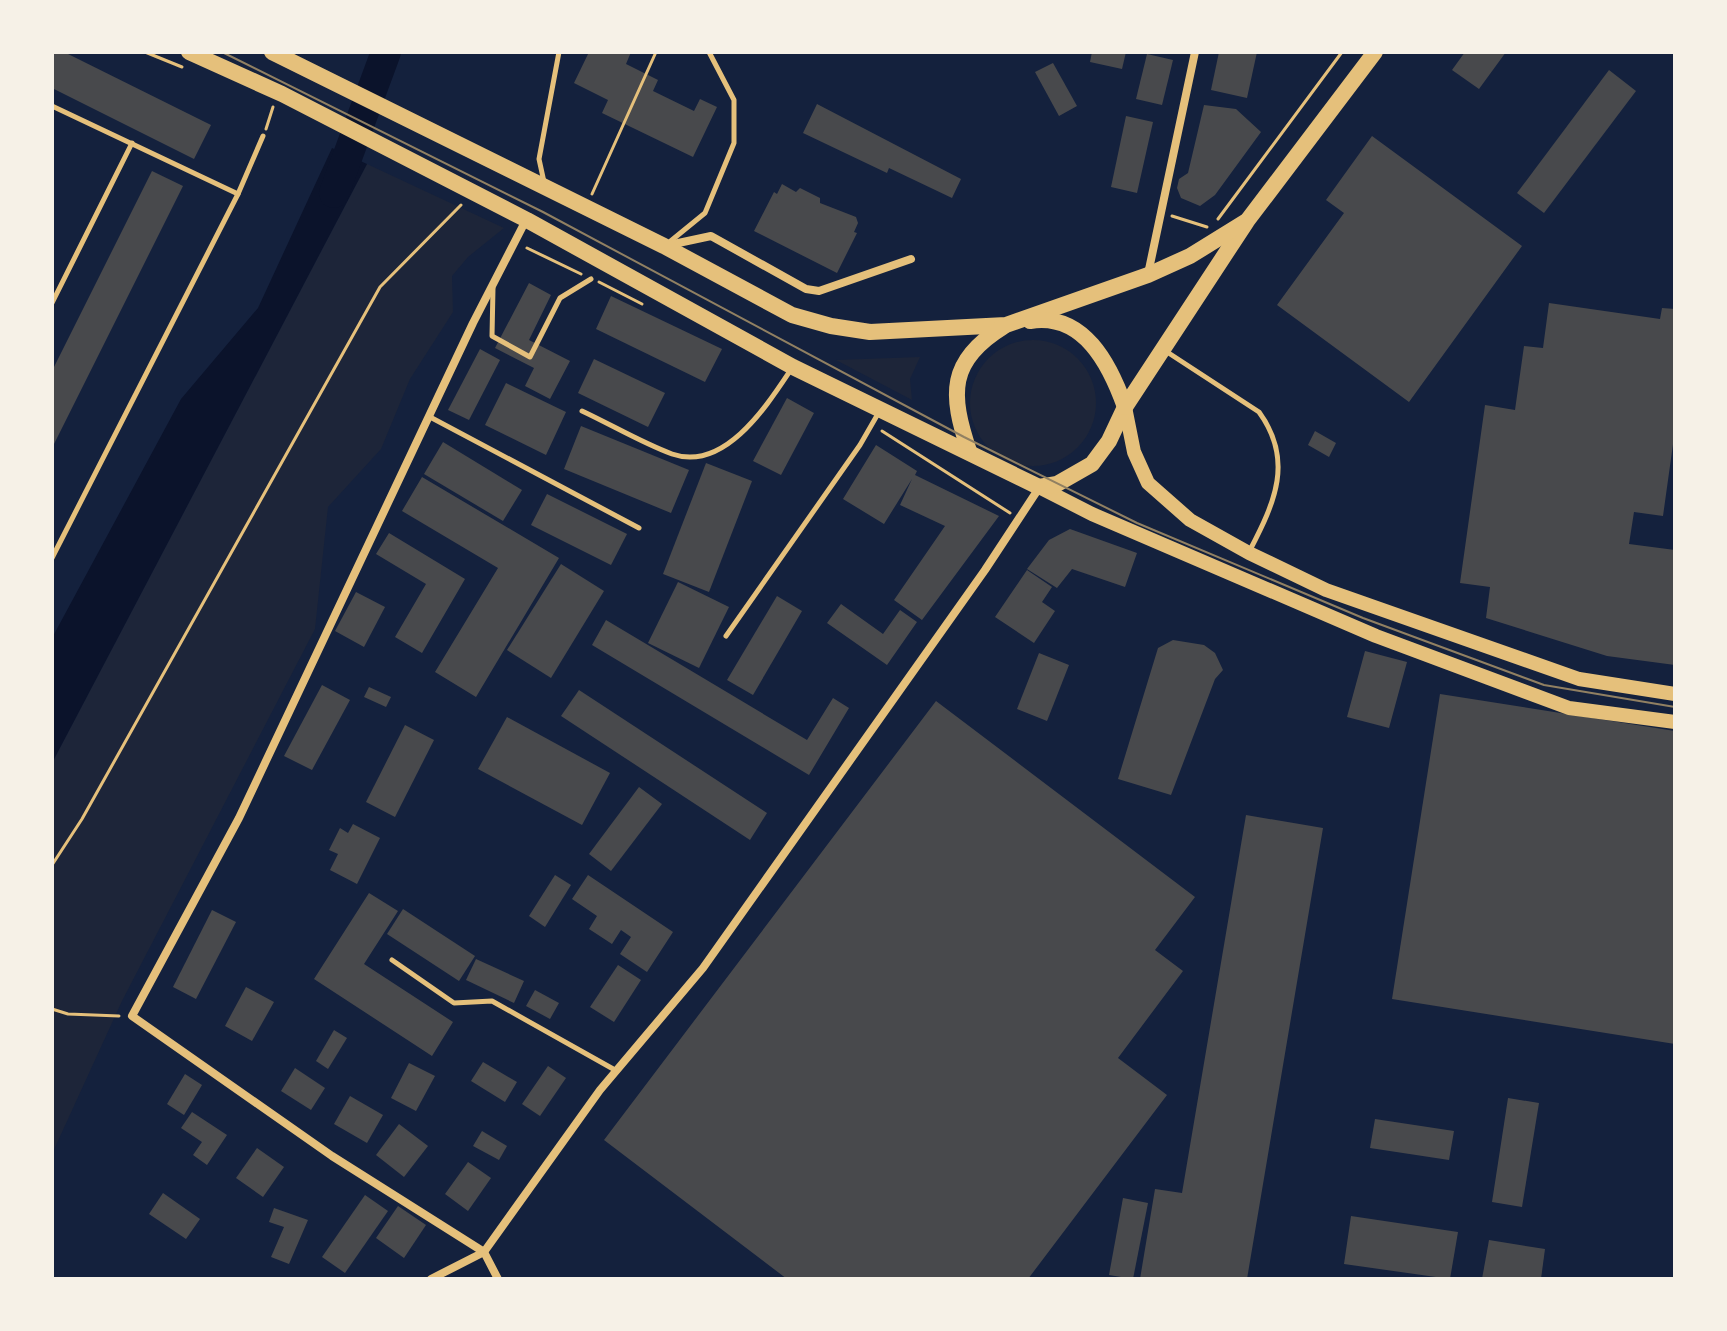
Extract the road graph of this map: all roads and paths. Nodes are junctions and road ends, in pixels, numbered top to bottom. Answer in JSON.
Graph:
{"nodes":[{"id":1,"x":189,"y":52,"type":"edge"},
{"id":2,"x":272,"y":52,"type":"edge"},
{"id":3,"x":559,"y":52,"type":"edge"},
{"id":4,"x":656,"y":52,"type":"edge"},
{"id":5,"x":709,"y":52,"type":"edge"},
{"id":6,"x":1195,"y":52,"type":"edge"},
{"id":7,"x":1342,"y":52,"type":"edge"},
{"id":8,"x":1375,"y":52,"type":"edge"},
{"id":9,"x":278,"y":101,"type":"junction"},
{"id":10,"x":52,"y":106,"type":"edge"},
{"id":11,"x":263,"y":136,"type":"joint"},
{"id":12,"x":132,"y":143,"type":"junction"},
{"id":13,"x":546,"y":191,"type":"junction"},
{"id":14,"x":472,"y":193,"type":"junction"},
{"id":15,"x":238,"y":194,"type":"junction"},
{"id":16,"x":590,"y":198,"type":"dead end"},
{"id":17,"x":1161,"y":213,"type":"junction"},
{"id":18,"x":527,"y":220,"type":"junction"},
{"id":19,"x":1247,"y":221,"type":"junction"},
{"id":20,"x":664,"y":246,"type":"junction"},
{"id":21,"x":911,"y":259,"type":"dead end"},
{"id":22,"x":1148,"y":275,"type":"junction"},
{"id":23,"x":591,"y":279,"type":"dead end"},
{"id":24,"x":494,"y":283,"type":"junction"},
{"id":25,"x":52,"y":303,"type":"edge"},
{"id":26,"x":1006,"y":325,"type":"junction"},
{"id":27,"x":1163,"y":350,"type":"junction"},
{"id":28,"x":793,"y":367,"type":"junction"},
{"id":29,"x":1125,"y":407,"type":"junction"},
{"id":30,"x":881,"y":408,"type":"junction"},
{"id":31,"x":582,"y":411,"type":"dead end"},
{"id":32,"x":430,"y":417,"type":"junction"},
{"id":33,"x":969,"y":451,"type":"junction"},
{"id":34,"x":1039,"y":487,"type":"junction"},
{"id":35,"x":639,"y":528,"type":"dead end"},
{"id":36,"x":1249,"y":553,"type":"junction"},
{"id":37,"x":52,"y":558,"type":"edge"},
{"id":38,"x":726,"y":636,"type":"dead end"},
{"id":39,"x":1675,"y":694,"type":"edge"},
{"id":40,"x":1675,"y":722,"type":"edge"},
{"id":41,"x":52,"y":865,"type":"edge"},
{"id":42,"x":392,"y":960,"type":"dead end"},
{"id":43,"x":52,"y":1009,"type":"edge"},
{"id":44,"x":132,"y":1016,"type":"junction"},
{"id":45,"x":616,"y":1071,"type":"junction"},
{"id":46,"x":484,"y":1252,"type":"junction"},
{"id":47,"x":431,"y":1279,"type":"edge"},
{"id":48,"x":498,"y":1279,"type":"edge"}],
"edges":[{"from":1,"to":9,"type":"main road"},
{"from":2,"to":13,"type":"main road"},
{"from":3,"to":13,"type":"lane"},
{"from":4,"to":16,"type":"path"},
{"from":5,"to":20,"type":"lane"},
{"from":6,"to":17,"type":"street"},
{"from":7,"to":17,"type":"path"},
{"from":8,"to":19,"type":"main road"},
{"from":9,"to":11,"type":"path"},
{"from":9,"to":14,"type":"main road"},
{"from":10,"to":12,"type":"lane"},
{"from":11,"to":15,"type":"lane"},
{"from":12,"to":15,"type":"lane"},
{"from":12,"to":25,"type":"lane"},
{"from":13,"to":20,"type":"main road"},
{"from":14,"to":18,"type":"main road"},
{"from":14,"to":41,"type":"path"},
{"from":15,"to":37,"type":"lane"},
{"from":17,"to":22,"type":"street"},
{"from":18,"to":24,"type":"street"},
{"from":18,"to":28,"type":"main road"},
{"from":19,"to":22,"type":"main road"},
{"from":19,"to":27,"type":"main road"},
{"from":20,"to":21,"type":"street"},
{"from":20,"to":26,"type":"main road"},
{"from":22,"to":26,"type":"main road"},
{"from":23,"to":24,"type":"lane"},
{"from":24,"to":32,"type":"street"},
{"from":26,"to":29,"type":"main road"},
{"from":26,"to":33,"type":"main road"},
{"from":27,"to":29,"type":"main road"},
{"from":27,"to":36,"type":"lane"},
{"from":28,"to":30,"type":"main road"},
{"from":28,"to":31,"type":"lane"},
{"from":29,"to":34,"type":"main road"},
{"from":29,"to":36,"type":"main road"},
{"from":30,"to":33,"type":"main road"},
{"from":30,"to":38,"type":"lane"},
{"from":32,"to":35,"type":"lane"},
{"from":32,"to":44,"type":"street"},
{"from":33,"to":34,"type":"main road"},
{"from":34,"to":40,"type":"main road"},
{"from":34,"to":45,"type":"street"},
{"from":36,"to":39,"type":"main road"},
{"from":42,"to":45,"type":"lane"},
{"from":43,"to":44,"type":"path"},
{"from":44,"to":46,"type":"street"},
{"from":45,"to":46,"type":"street"},
{"from":46,"to":47,"type":"street"},
{"from":46,"to":48,"type":"street"}]}
